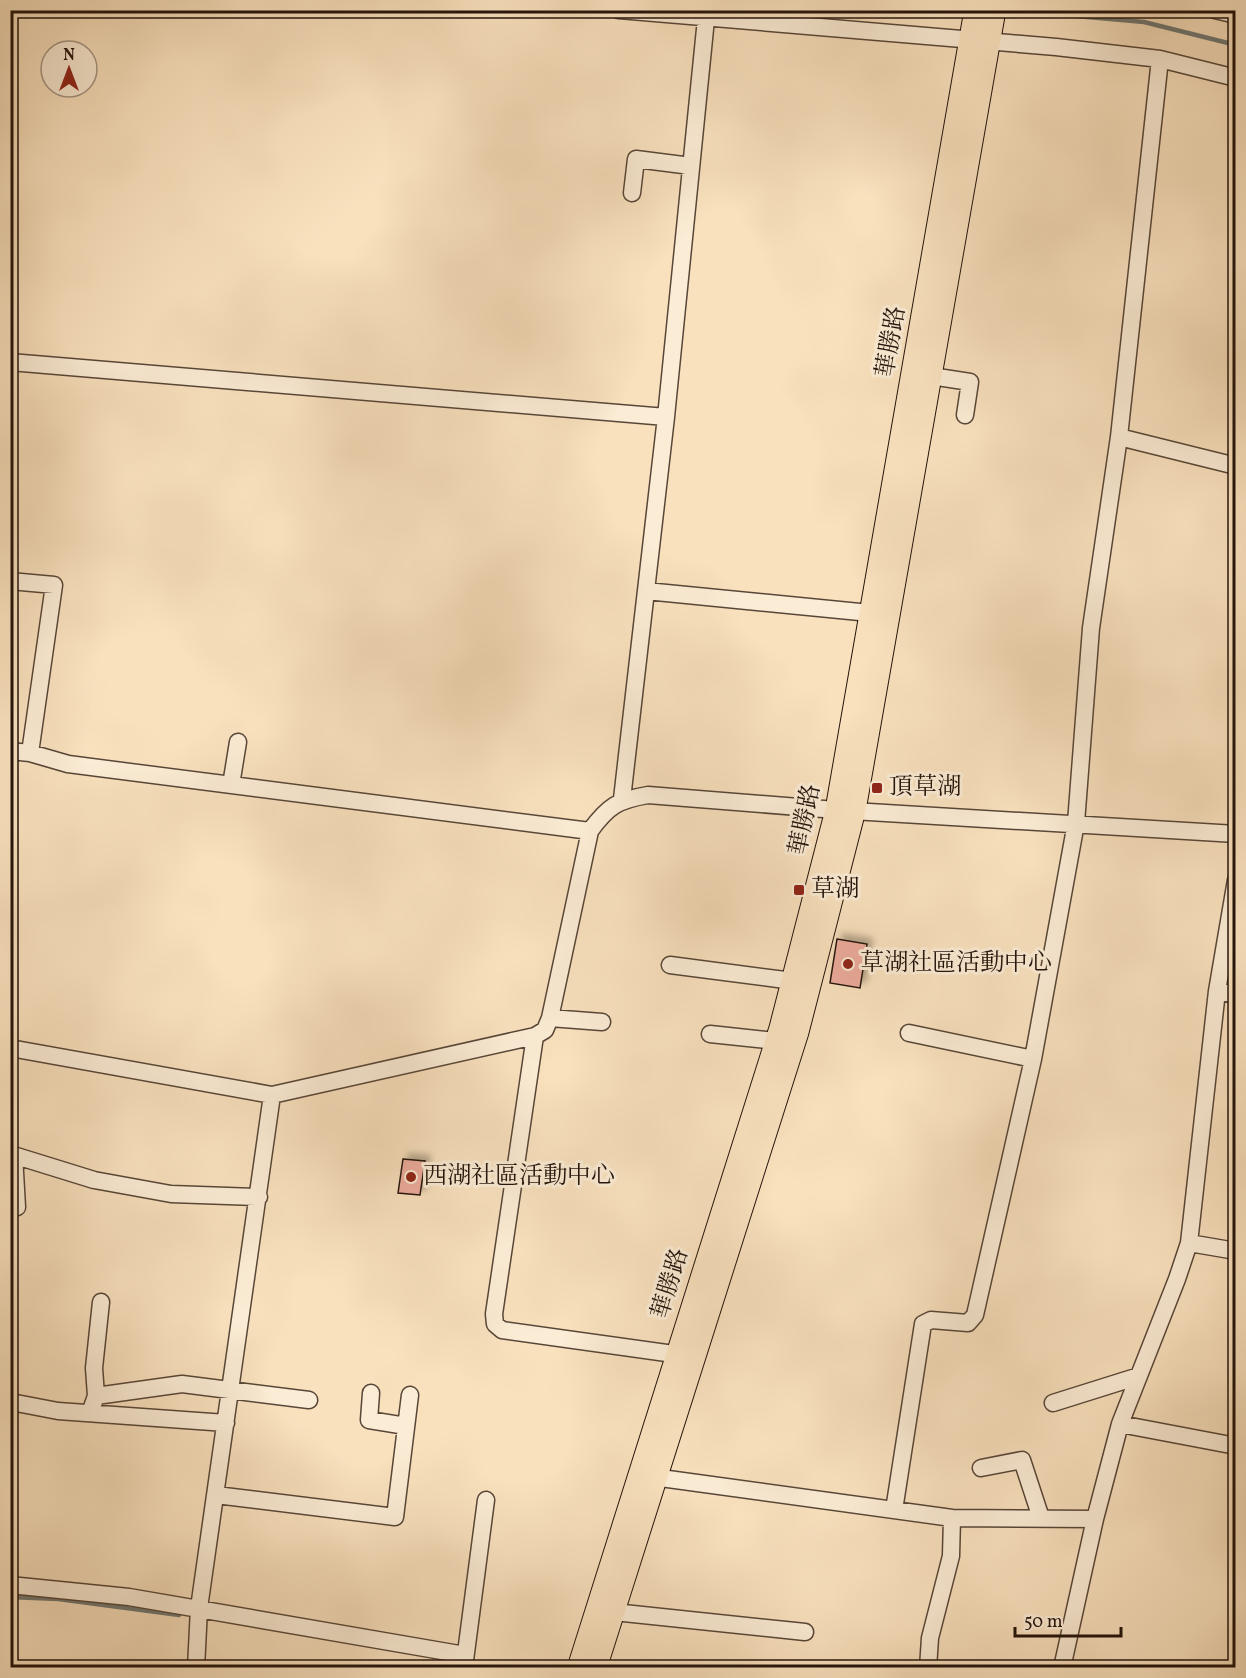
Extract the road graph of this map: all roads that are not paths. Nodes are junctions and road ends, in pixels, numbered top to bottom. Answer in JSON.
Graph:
{"nodes":[{"id":1,"x":619,"y":10,"type":"edge"},
{"id":2,"x":1215,"y":10,"type":"edge"},
{"id":3,"x":1236,"y":15,"type":"edge"},
{"id":4,"x":706,"y":19,"type":"junction"},
{"id":5,"x":982,"y":27,"type":"edge"},
{"id":6,"x":1160,"y":59,"type":"junction"},
{"id":7,"x":1236,"y":78,"type":"edge"},
{"id":8,"x":692,"y":166,"type":"junction"},
{"id":9,"x":632,"y":193,"type":"dead end"},
{"id":10,"x":10,"y":362,"type":"edge"},
{"id":11,"x":931,"y":376,"type":"junction"},
{"id":12,"x":965,"y":415,"type":"dead end"},
{"id":13,"x":666,"y":417,"type":"junction"},
{"id":14,"x":1119,"y":437,"type":"junction"},
{"id":15,"x":1236,"y":466,"type":"edge"},
{"id":16,"x":10,"y":581,"type":"edge"},
{"id":17,"x":646,"y":591,"type":"junction"},
{"id":18,"x":870,"y":613,"type":"junction"},
{"id":19,"x":238,"y":742,"type":"dead end"},
{"id":20,"x":10,"y":750,"type":"edge"},
{"id":21,"x":30,"y":753,"type":"junction"},
{"id":22,"x":231,"y":785,"type":"junction"},
{"id":23,"x":622,"y":799,"type":"junction"},
{"id":24,"x":846,"y":810,"type":"junction"},
{"id":25,"x":1076,"y":823,"type":"junction"},
{"id":26,"x":590,"y":831,"type":"junction"},
{"id":27,"x":1236,"y":834,"type":"edge"},
{"id":28,"x":1236,"y":880,"type":"edge"},
{"id":29,"x":670,"y":965,"type":"dead end"},
{"id":30,"x":793,"y":981,"type":"junction"},
{"id":31,"x":1217,"y":991,"type":"junction"},
{"id":32,"x":1236,"y":995,"type":"edge"},
{"id":33,"x":550,"y":1018,"type":"junction"},
{"id":34,"x":602,"y":1022,"type":"dead end"},
{"id":35,"x":909,"y":1033,"type":"dead end"},
{"id":36,"x":710,"y":1034,"type":"dead end"},
{"id":37,"x":535,"y":1036,"type":"junction"},
{"id":38,"x":776,"y":1041,"type":"junction"},
{"id":39,"x":11,"y":1048,"type":"edge"},
{"id":40,"x":1033,"y":1059,"type":"junction"},
{"id":41,"x":272,"y":1095,"type":"junction"},
{"id":42,"x":12,"y":1154,"type":"edge"},
{"id":43,"x":259,"y":1197,"type":"junction"},
{"id":44,"x":10,"y":1209,"type":"edge"},
{"id":45,"x":1189,"y":1243,"type":"junction"},
{"id":46,"x":1236,"y":1251,"type":"edge"},
{"id":47,"x":101,"y":1302,"type":"dead end"},
{"id":48,"x":686,"y":1356,"type":"junction"},
{"id":49,"x":1139,"y":1376,"type":"junction"},
{"id":50,"x":231,"y":1388,"type":"junction"},
{"id":51,"x":371,"y":1393,"type":"dead end"},
{"id":52,"x":96,"y":1395,"type":"junction"},
{"id":53,"x":410,"y":1395,"type":"dead end"},
{"id":54,"x":309,"y":1400,"type":"dead end"},
{"id":55,"x":11,"y":1402,"type":"edge"},
{"id":56,"x":1053,"y":1403,"type":"dead end"},
{"id":57,"x":90,"y":1413,"type":"junction"},
{"id":58,"x":226,"y":1423,"type":"junction"},
{"id":59,"x":1120,"y":1424,"type":"junction"},
{"id":60,"x":406,"y":1425,"type":"junction"},
{"id":61,"x":1236,"y":1446,"type":"edge"},
{"id":62,"x":981,"y":1468,"type":"dead end"},
{"id":63,"x":648,"y":1477,"type":"junction"},
{"id":64,"x":216,"y":1495,"type":"junction"},
{"id":65,"x":486,"y":1500,"type":"dead end"},
{"id":66,"x":894,"y":1510,"type":"junction"},
{"id":67,"x":952,"y":1518,"type":"junction"},
{"id":68,"x":1041,"y":1518,"type":"junction"},
{"id":69,"x":1095,"y":1519,"type":"junction"},
{"id":70,"x":10,"y":1585,"type":"edge"},
{"id":71,"x":199,"y":1608,"type":"junction"},
{"id":72,"x":614,"y":1612,"type":"junction"},
{"id":73,"x":805,"y":1632,"type":"dead end"},
{"id":74,"x":464,"y":1661,"type":"edge"},
{"id":75,"x":195,"y":1668,"type":"edge"},
{"id":76,"x":578,"y":1668,"type":"edge"},
{"id":77,"x":596,"y":1668,"type":"edge"},
{"id":78,"x":928,"y":1668,"type":"edge"},
{"id":79,"x":1062,"y":1668,"type":"edge"}],
"edges":[{"from":1,"to":4,"type":"street"},
{"from":2,"to":3,"type":"street"},
{"from":4,"to":5,"type":"street"},
{"from":4,"to":8,"type":"street"},
{"from":5,"to":6,"type":"street"},
{"from":5,"to":11,"type":"main road","name":"華勝路"},
{"from":5,"to":18,"type":"main road","name":"華勝路"},
{"from":6,"to":7,"type":"street"},
{"from":6,"to":14,"type":"street"},
{"from":8,"to":9,"type":"street"},
{"from":8,"to":13,"type":"street"},
{"from":10,"to":13,"type":"street"},
{"from":11,"to":12,"type":"street"},
{"from":11,"to":24,"type":"main road","name":"華勝路"},
{"from":13,"to":17,"type":"street"},
{"from":14,"to":15,"type":"street"},
{"from":14,"to":25,"type":"street"},
{"from":16,"to":21,"type":"street"},
{"from":17,"to":18,"type":"street"},
{"from":17,"to":23,"type":"street"},
{"from":18,"to":24,"type":"main road","name":"華勝路"},
{"from":19,"to":22,"type":"street"},
{"from":20,"to":21,"type":"street"},
{"from":21,"to":22,"type":"street"},
{"from":22,"to":26,"type":"street"},
{"from":23,"to":24,"type":"street"},
{"from":23,"to":26,"type":"street"},
{"from":24,"to":25,"type":"street"},
{"from":24,"to":30,"type":"main road","name":"華勝路"},
{"from":24,"to":48,"type":"main road","name":"華勝路"},
{"from":25,"to":27,"type":"street"},
{"from":25,"to":40,"type":"street"},
{"from":26,"to":33,"type":"street"},
{"from":28,"to":31,"type":"street"},
{"from":29,"to":30,"type":"street"},
{"from":30,"to":38,"type":"main road","name":"華勝路"},
{"from":31,"to":32,"type":"street"},
{"from":31,"to":45,"type":"street"},
{"from":33,"to":34,"type":"street"},
{"from":33,"to":37,"type":"street"},
{"from":35,"to":40,"type":"street"},
{"from":36,"to":38,"type":"street"},
{"from":37,"to":41,"type":"street"},
{"from":37,"to":48,"type":"street"},
{"from":38,"to":48,"type":"main road","name":"華勝路"},
{"from":39,"to":41,"type":"street"},
{"from":40,"to":66,"type":"street"},
{"from":41,"to":43,"type":"street"},
{"from":42,"to":43,"type":"street"},
{"from":42,"to":44,"type":"street"},
{"from":43,"to":50,"type":"street"},
{"from":45,"to":46,"type":"street"},
{"from":45,"to":49,"type":"street"},
{"from":47,"to":52,"type":"street"},
{"from":48,"to":63,"type":"main road","name":"華勝路"},
{"from":49,"to":56,"type":"street"},
{"from":49,"to":59,"type":"street"},
{"from":50,"to":52,"type":"street"},
{"from":50,"to":54,"type":"street"},
{"from":50,"to":58,"type":"street"},
{"from":51,"to":60,"type":"street"},
{"from":52,"to":57,"type":"street"},
{"from":53,"to":60,"type":"street"},
{"from":55,"to":57,"type":"street"},
{"from":57,"to":58,"type":"street"},
{"from":58,"to":64,"type":"street"},
{"from":59,"to":61,"type":"street"},
{"from":59,"to":69,"type":"street"},
{"from":60,"to":64,"type":"street"},
{"from":62,"to":68,"type":"street"},
{"from":63,"to":66,"type":"street"},
{"from":63,"to":72,"type":"main road","name":"華勝路"},
{"from":63,"to":76,"type":"main road","name":"華勝路"},
{"from":64,"to":71,"type":"street"},
{"from":65,"to":74,"type":"street"},
{"from":66,"to":67,"type":"street"},
{"from":67,"to":68,"type":"street"},
{"from":67,"to":78,"type":"street"},
{"from":68,"to":69,"type":"street"},
{"from":69,"to":79,"type":"street"},
{"from":70,"to":71,"type":"street"},
{"from":71,"to":74,"type":"street"},
{"from":71,"to":75,"type":"street"},
{"from":72,"to":73,"type":"street"},
{"from":72,"to":77,"type":"main road","name":"華勝路"}]}
